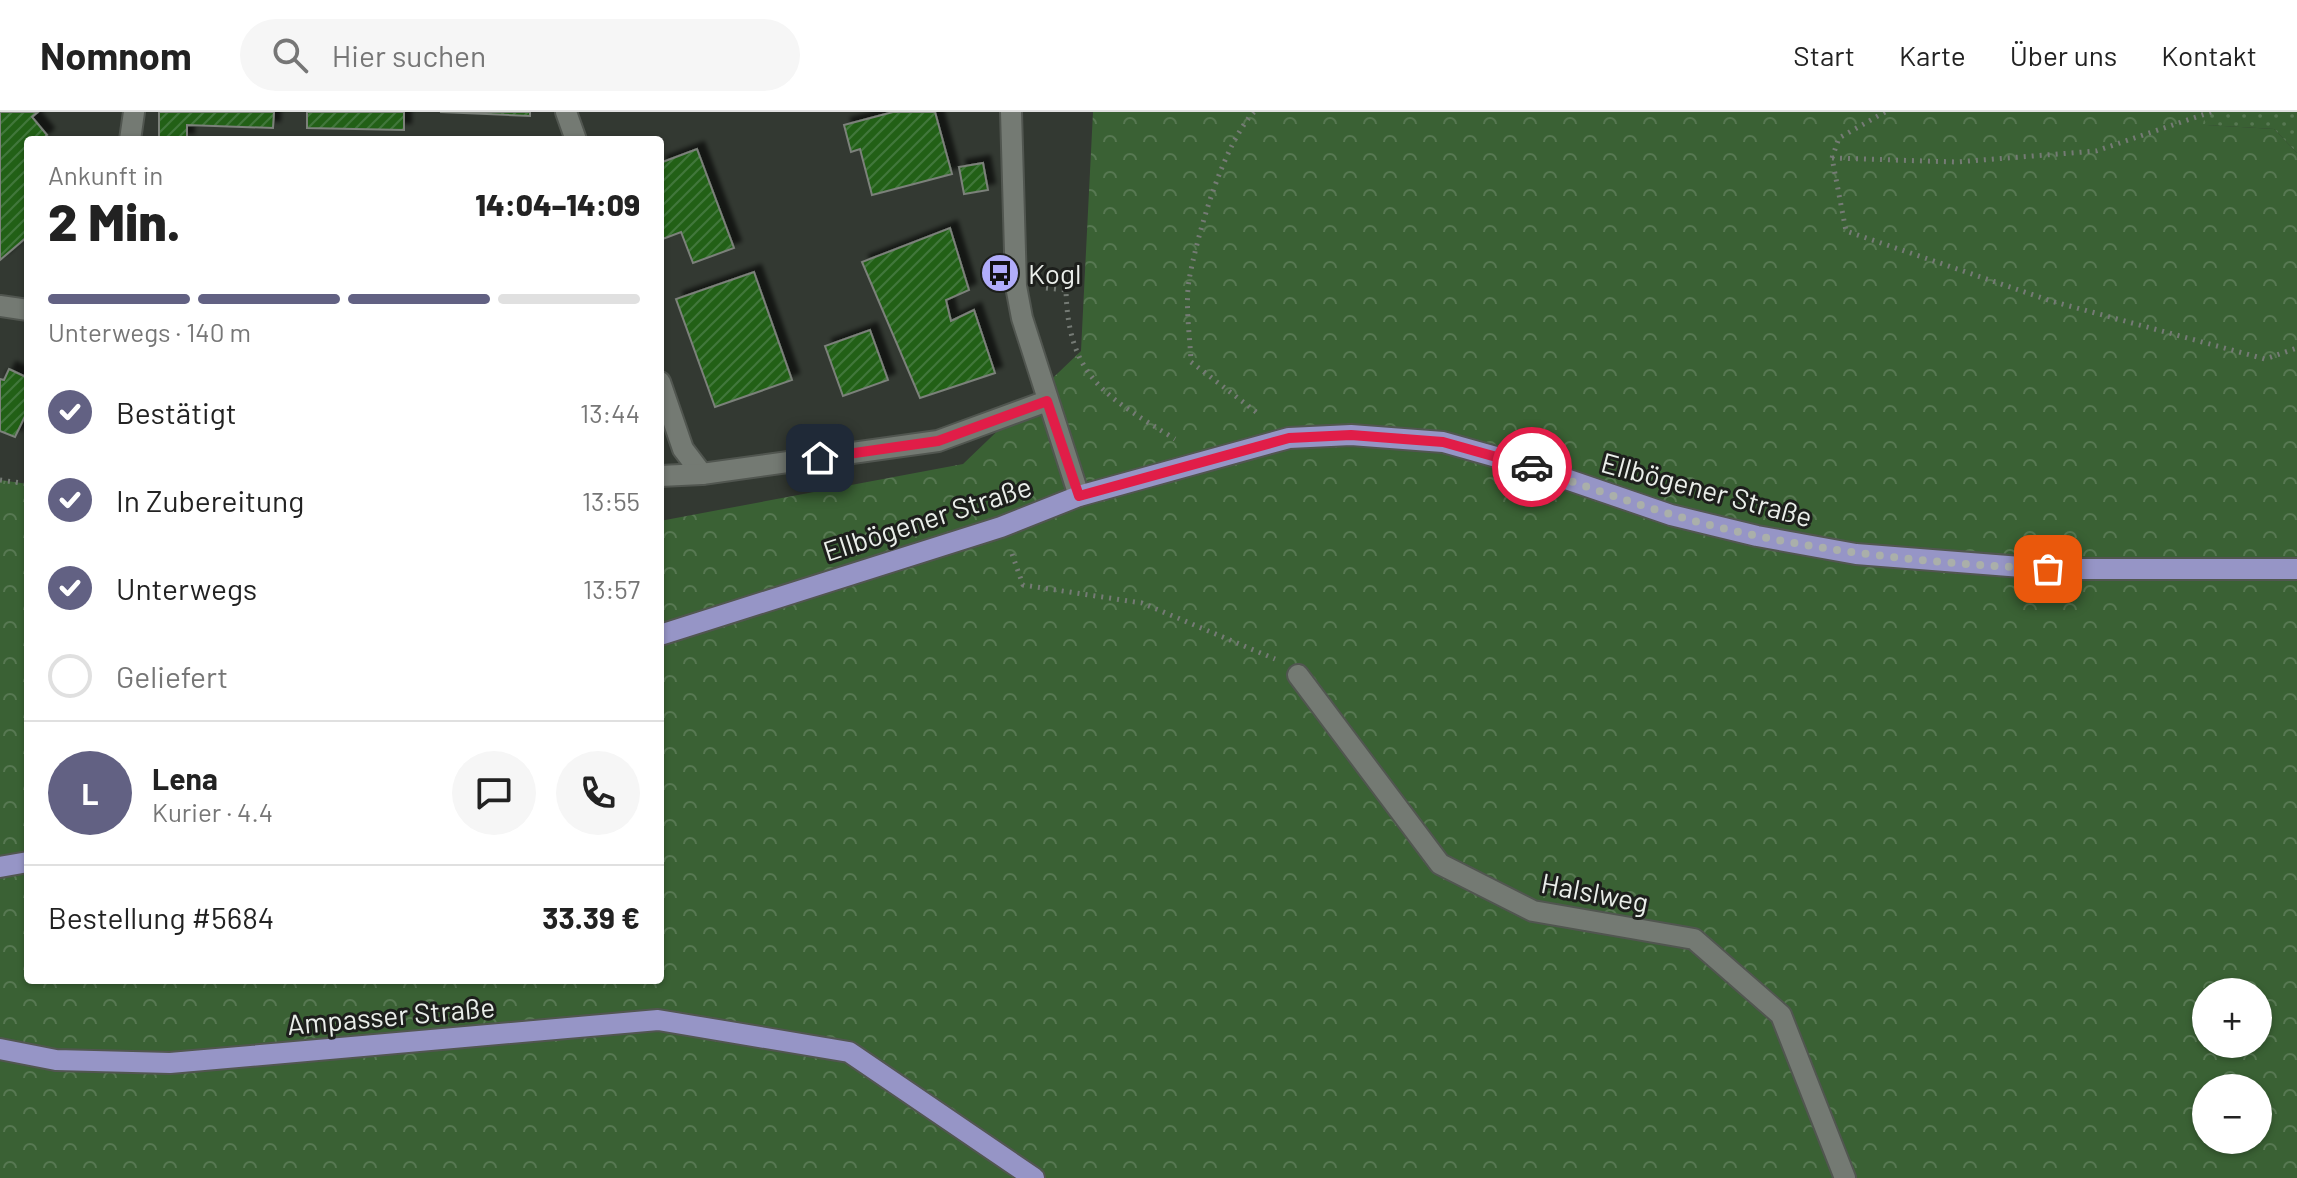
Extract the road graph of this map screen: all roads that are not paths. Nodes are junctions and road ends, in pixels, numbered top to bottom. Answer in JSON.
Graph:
{"nodes":[{"id":1,"x":134,"y":112,"type":"edge"},
{"id":2,"x":566,"y":112,"type":"edge"},
{"id":3,"x":1011,"y":112,"type":"edge"},
{"id":4,"x":131,"y":136,"type":"edge"},
{"id":5,"x":575,"y":136,"type":"edge"},
{"id":6,"x":0,"y":306,"type":"edge"},
{"id":7,"x":24,"y":309,"type":"edge"},
{"id":8,"x":664,"y":394,"type":"edge"},
{"id":9,"x":1047,"y":401,"type":"junction"},
{"id":10,"x":702,"y":474,"type":"junction"},
{"id":11,"x":664,"y":476,"type":"edge"},
{"id":12,"x":1079,"y":496,"type":"junction"},
{"id":13,"x":2297,"y":569,"type":"edge"},
{"id":14,"x":664,"y":634,"type":"edge"},
{"id":15,"x":1298,"y":675,"type":"road end"},
{"id":16,"x":24,"y":863,"type":"edge"},
{"id":17,"x":0,"y":867,"type":"edge"},
{"id":18,"x":0,"y":1049,"type":"edge"},
{"id":19,"x":1034,"y":1178,"type":"edge"},
{"id":20,"x":1845,"y":1178,"type":"edge"}],
"edges":[{"from":1,"to":4,"type":"street"},
{"from":2,"to":5,"type":"street"},
{"from":3,"to":9,"type":"street"},
{"from":6,"to":7,"type":"street"},
{"from":8,"to":10,"type":"street"},
{"from":9,"to":10,"type":"street"},
{"from":9,"to":12,"type":"street"},
{"from":10,"to":11,"type":"street"},
{"from":12,"to":13,"type":"main road","name":"Ellbögener Straße"},
{"from":12,"to":14,"type":"main road","name":"Ellbögener Straße"},
{"from":15,"to":20,"type":"street","name":"Halslweg"},
{"from":16,"to":17,"type":"main road"},
{"from":18,"to":19,"type":"main road","name":"Ampasser Straße"}]}
